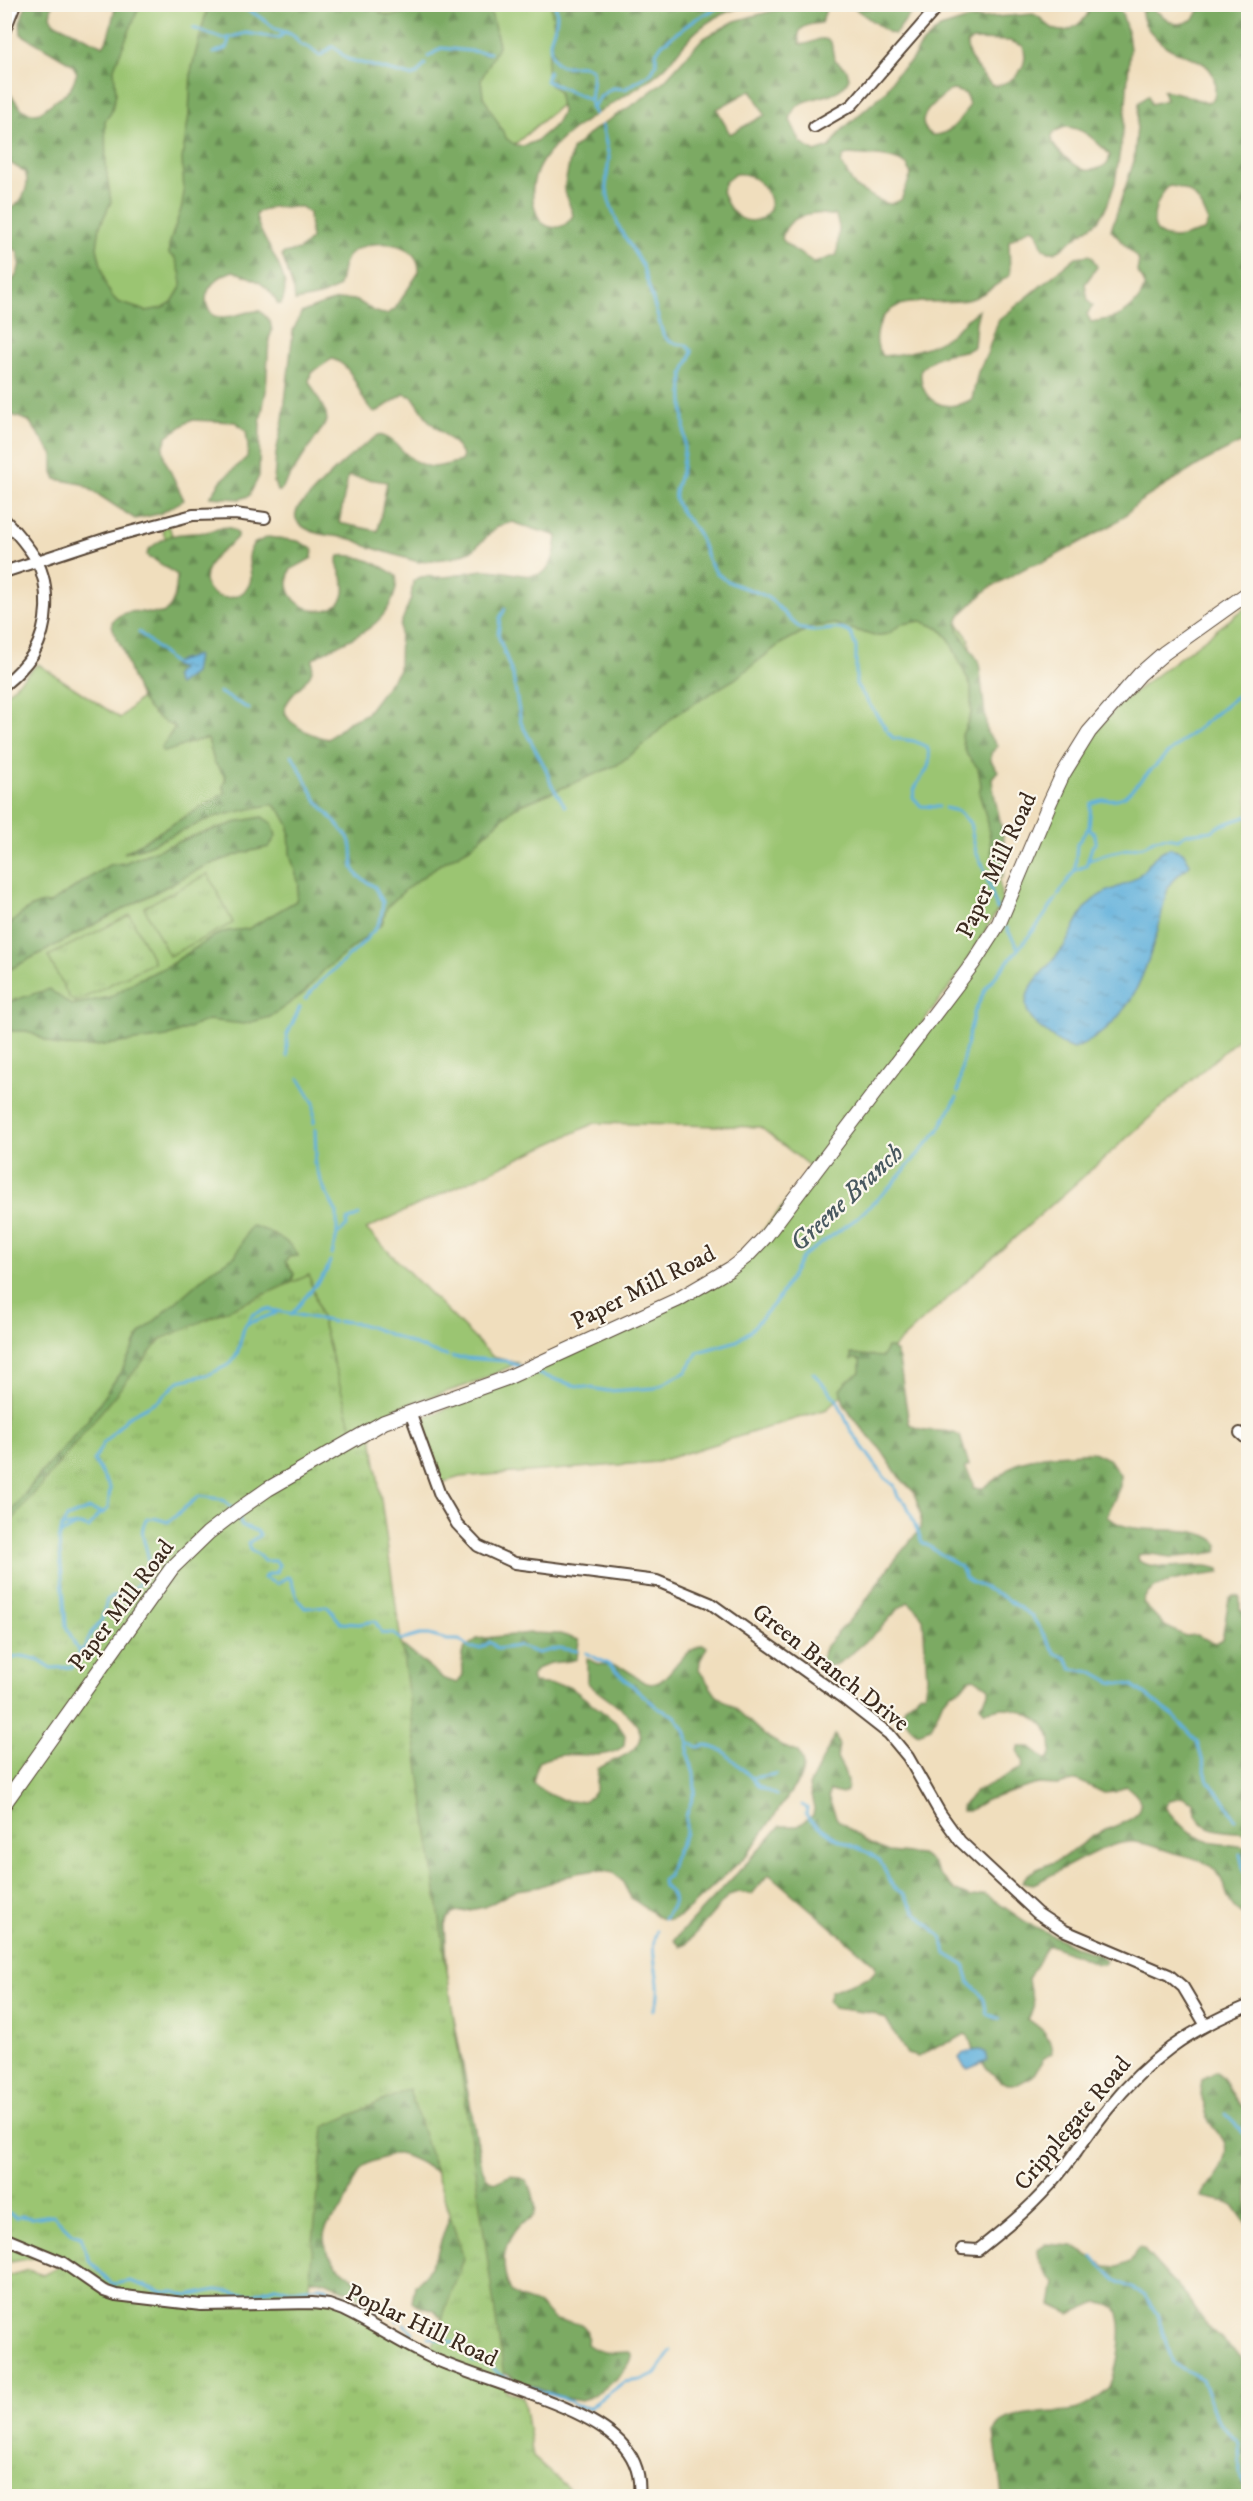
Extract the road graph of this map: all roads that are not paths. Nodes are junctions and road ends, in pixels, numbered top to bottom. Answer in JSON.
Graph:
{"nodes":[{"id":1,"x":15,"y":4,"type":"edge"},
{"id":2,"x":940,"y":4,"type":"edge"},
{"id":3,"x":4,"y":32,"type":"edge"},
{"id":4,"x":814,"y":127,"type":"dead end"},
{"id":5,"x":265,"y":518,"type":"dead end"},
{"id":6,"x":4,"y":519,"type":"edge"},
{"id":7,"x":36,"y":561,"type":"junction"},
{"id":8,"x":4,"y":572,"type":"edge"},
{"id":9,"x":1248,"y":593,"type":"edge"},
{"id":10,"x":4,"y":685,"type":"edge"},
{"id":11,"x":410,"y":1412,"type":"junction"},
{"id":12,"x":4,"y":1804,"type":"edge"},
{"id":13,"x":1248,"y":2006,"type":"edge"},
{"id":14,"x":1205,"y":2024,"type":"junction"},
{"id":15,"x":4,"y":2238,"type":"edge"},
{"id":16,"x":962,"y":2248,"type":"dead end"},
{"id":17,"x":639,"y":2496,"type":"edge"}],
"edges":[{"from":1,"to":3,"type":"street"},
{"from":2,"to":4,"type":"street"},
{"from":5,"to":7,"type":"street"},
{"from":6,"to":7,"type":"street"},
{"from":7,"to":8,"type":"street"},
{"from":7,"to":10,"type":"street"},
{"from":9,"to":11,"type":"main road","name":"Paper Mill Road"},
{"from":11,"to":12,"type":"main road","name":"Paper Mill Road"},
{"from":11,"to":14,"type":"street","name":"Green Branch Drive"},
{"from":13,"to":14,"type":"street","name":"Cripplegate Road"},
{"from":14,"to":16,"type":"street","name":"Cripplegate Road"},
{"from":15,"to":17,"type":"street","name":"Poplar Hill Road"}]}
